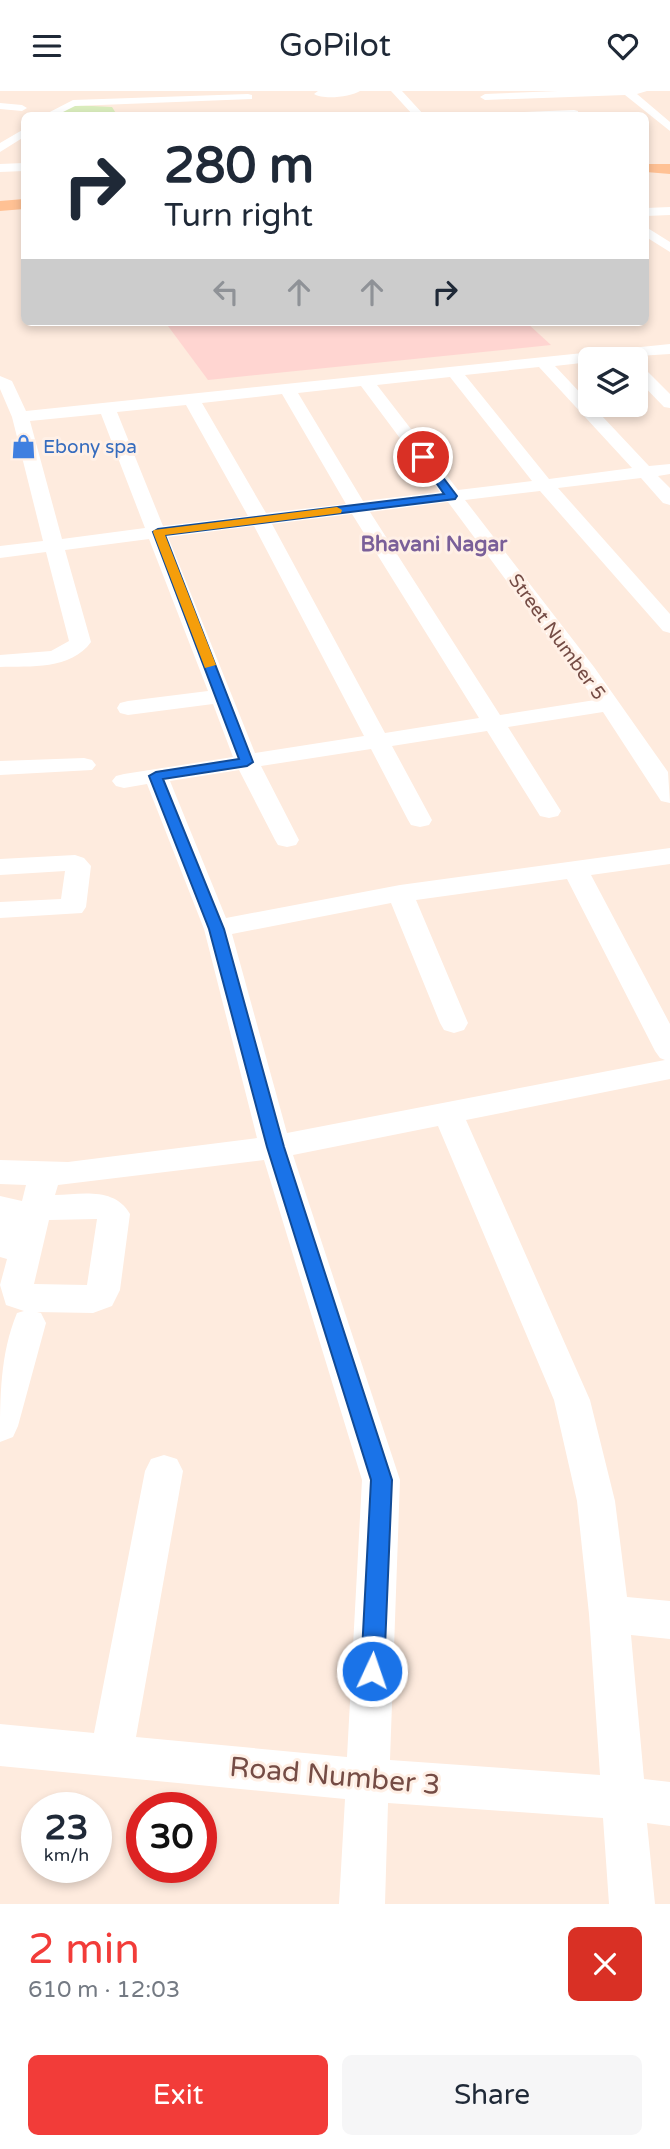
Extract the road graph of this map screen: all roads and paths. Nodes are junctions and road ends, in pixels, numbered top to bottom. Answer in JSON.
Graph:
{"nodes":[{"id":1,"x":355,"y":91,"type":"edge"},
{"id":2,"x":396,"y":91,"type":"edge"},
{"id":3,"x":627,"y":91,"type":"edge"},
{"id":4,"x":642,"y":91,"type":"edge"},
{"id":5,"x":318,"y":92,"type":"edge"},
{"id":6,"x":482,"y":94,"type":"edge"},
{"id":7,"x":165,"y":96,"type":"edge"},
{"id":8,"x":248,"y":98,"type":"edge"},
{"id":9,"x":0,"y":106,"type":"edge"},
{"id":10,"x":494,"y":106,"type":"dead end"},
{"id":11,"x":22,"y":108,"type":"dead end"},
{"id":12,"x":331,"y":108,"type":"dead end"},
{"id":13,"x":56,"y":112,"type":"edge"},
{"id":14,"x":416,"y":112,"type":"edge"},
{"id":15,"x":0,"y":128,"type":"edge"},
{"id":16,"x":670,"y":128,"type":"edge"},
{"id":17,"x":21,"y":131,"type":"edge"},
{"id":18,"x":21,"y":133,"type":"edge"},
{"id":19,"x":0,"y":148,"type":"edge"},
{"id":20,"x":21,"y":167,"type":"edge"},
{"id":21,"x":0,"y":169,"type":"edge"},
{"id":22,"x":649,"y":171,"type":"edge"},
{"id":23,"x":670,"y":171,"type":"edge"},
{"id":24,"x":21,"y":207,"type":"edge"},
{"id":25,"x":0,"y":208,"type":"edge"},
{"id":26,"x":670,"y":211,"type":"edge"},
{"id":27,"x":649,"y":212,"type":"edge"},
{"id":28,"x":649,"y":233,"type":"edge"},
{"id":29,"x":670,"y":248,"type":"edge"},
{"id":30,"x":670,"y":349,"type":"edge"},
{"id":31,"x":648,"y":353,"type":"edge"},
{"id":32,"x":578,"y":360,"type":"edge"},
{"id":33,"x":544,"y":363,"type":"junction"},
{"id":34,"x":454,"y":372,"type":"junction"},
{"id":35,"x":365,"y":380,"type":"junction"},
{"id":36,"x":0,"y":381,"type":"edge"},
{"id":37,"x":648,"y":381,"type":"edge"},
{"id":38,"x":287,"y":389,"type":"junction"},
{"id":39,"x":191,"y":398,"type":"junction"},
{"id":40,"x":670,"y":403,"type":"edge"},
{"id":41,"x":107,"y":408,"type":"junction"},
{"id":42,"x":20,"y":417,"type":"junction"},
{"id":43,"x":670,"y":470,"type":"edge"},
{"id":44,"x":644,"y":473,"type":"junction"},
{"id":45,"x":545,"y":485,"type":"junction"},
{"id":46,"x":452,"y":496,"type":"junction"},
{"id":47,"x":670,"y":499,"type":"edge"},
{"id":48,"x":358,"y":508,"type":"junction"},
{"id":49,"x":260,"y":520,"type":"junction"},
{"id":50,"x":158,"y":532,"type":"junction"},
{"id":51,"x":55,"y":545,"type":"junction"},
{"id":52,"x":0,"y":552,"type":"edge"},
{"id":53,"x":670,"y":627,"type":"edge"},
{"id":54,"x":0,"y":661,"type":"edge"},
{"id":55,"x":221,"y":696,"type":"junction"},
{"id":56,"x":607,"y":705,"type":"junction"},
{"id":57,"x":128,"y":708,"type":"dead end"},
{"id":58,"x":495,"y":722,"type":"junction"},
{"id":59,"x":377,"y":741,"type":"junction"},
{"id":60,"x":247,"y":762,"type":"junction"},
{"id":61,"x":84,"y":765,"type":"dead end"},
{"id":62,"x":0,"y":768,"type":"edge"},
{"id":63,"x":663,"y":770,"type":"edge"},
{"id":64,"x":156,"y":776,"type":"junction"},
{"id":65,"x":124,"y":781,"type":"dead end"},
{"id":66,"x":670,"y":796,"type":"edge"},
{"id":67,"x":549,"y":811,"type":"dead end"},
{"id":68,"x":420,"y":820,"type":"dead end"},
{"id":69,"x":287,"y":840,"type":"dead end"},
{"id":70,"x":670,"y":856,"type":"edge"},
{"id":71,"x":0,"y":867,"type":"edge"},
{"id":72,"x":576,"y":871,"type":"junction"},
{"id":73,"x":400,"y":893,"type":"junction"},
{"id":74,"x":0,"y":910,"type":"edge"},
{"id":75,"x":217,"y":929,"type":"junction"},
{"id":76,"x":454,"y":1023,"type":"dead end"},
{"id":77,"x":670,"y":1051,"type":"edge"},
{"id":78,"x":670,"y":1069,"type":"edge"},
{"id":79,"x":448,"y":1114,"type":"junction"},
{"id":80,"x":275,"y":1147,"type":"junction"},
{"id":81,"x":0,"y":1172,"type":"edge"},
{"id":82,"x":45,"y":1173,"type":"junction"},
{"id":83,"x":0,"y":1208,"type":"edge"},
{"id":84,"x":37,"y":1208,"type":"dead end"},
{"id":85,"x":0,"y":1284,"type":"edge"},
{"id":86,"x":29,"y":1323,"type":"dead end"},
{"id":87,"x":0,"y":1426,"type":"edge"},
{"id":88,"x":164,"y":1471,"type":"dead end"},
{"id":89,"x":609,"y":1614,"type":"junction"},
{"id":90,"x":670,"y":1620,"type":"edge"},
{"id":91,"x":0,"y":1745,"type":"edge"},
{"id":92,"x":111,"y":1755,"type":"junction"},
{"id":93,"x":367,"y":1780,"type":"junction"},
{"id":94,"x":625,"y":1798,"type":"junction"},
{"id":95,"x":670,"y":1804,"type":"edge"},
{"id":96,"x":362,"y":1904,"type":"edge"},
{"id":97,"x":632,"y":1904,"type":"edge"}],
"edges":[{"from":1,"to":5,"type":"street"},
{"from":2,"to":14,"type":"street"},
{"from":3,"to":4,"type":"street"},
{"from":3,"to":6,"type":"street"},
{"from":3,"to":16,"type":"street"},
{"from":5,"to":12,"type":"street"},
{"from":6,"to":10,"type":"street"},
{"from":7,"to":8,"type":"street"},
{"from":7,"to":13,"type":"street"},
{"from":9,"to":11,"type":"street"},
{"from":15,"to":17,"type":"street"},
{"from":18,"to":19,"type":"street"},
{"from":20,"to":21,"type":"street"},
{"from":22,"to":23,"type":"main road"},
{"from":24,"to":25,"type":"main road"},
{"from":26,"to":27,"type":"street"},
{"from":28,"to":29,"type":"street"},
{"from":30,"to":31,"type":"street"},
{"from":32,"to":33,"type":"street"},
{"from":33,"to":34,"type":"street"},
{"from":33,"to":44,"type":"street"},
{"from":34,"to":35,"type":"street"},
{"from":34,"to":45,"type":"street"},
{"from":35,"to":38,"type":"street"},
{"from":35,"to":46,"type":"street","name":"Street Number 5"},
{"from":36,"to":42,"type":"street"},
{"from":37,"to":40,"type":"street"},
{"from":38,"to":39,"type":"street"},
{"from":38,"to":48,"type":"street"},
{"from":39,"to":41,"type":"street"},
{"from":39,"to":49,"type":"street"},
{"from":41,"to":42,"type":"street"},
{"from":41,"to":50,"type":"street"},
{"from":42,"to":51,"type":"street"},
{"from":43,"to":44,"type":"street"},
{"from":44,"to":45,"type":"street"},
{"from":44,"to":47,"type":"street"},
{"from":45,"to":46,"type":"street"},
{"from":45,"to":53,"type":"street"},
{"from":46,"to":48,"type":"street"},
{"from":46,"to":56,"type":"street","name":"Street Number 5"},
{"from":48,"to":49,"type":"street"},
{"from":48,"to":58,"type":"street"},
{"from":49,"to":50,"type":"street"},
{"from":49,"to":59,"type":"street"},
{"from":50,"to":51,"type":"street"},
{"from":50,"to":55,"type":"street"},
{"from":51,"to":52,"type":"street"},
{"from":51,"to":54,"type":"street"},
{"from":55,"to":57,"type":"street"},
{"from":55,"to":60,"type":"street"},
{"from":56,"to":58,"type":"street"},
{"from":56,"to":63,"type":"street","name":"Street Number 5"},
{"from":58,"to":59,"type":"street"},
{"from":58,"to":67,"type":"street"},
{"from":59,"to":60,"type":"street"},
{"from":59,"to":68,"type":"street"},
{"from":60,"to":64,"type":"street"},
{"from":60,"to":69,"type":"street"},
{"from":61,"to":62,"type":"street"},
{"from":63,"to":66,"type":"street","name":"Street Number 5"},
{"from":64,"to":65,"type":"street"},
{"from":64,"to":75,"type":"street"},
{"from":70,"to":72,"type":"street"},
{"from":71,"to":74,"type":"street"},
{"from":72,"to":73,"type":"street"},
{"from":72,"to":77,"type":"street"},
{"from":73,"to":75,"type":"street"},
{"from":73,"to":76,"type":"street"},
{"from":75,"to":80,"type":"street"},
{"from":78,"to":79,"type":"street"},
{"from":79,"to":80,"type":"street"},
{"from":79,"to":89,"type":"street"},
{"from":80,"to":82,"type":"street"},
{"from":80,"to":93,"type":"street"},
{"from":81,"to":82,"type":"street"},
{"from":82,"to":84,"type":"street"},
{"from":83,"to":85,"type":"street"},
{"from":86,"to":87,"type":"street"},
{"from":88,"to":92,"type":"street"},
{"from":89,"to":90,"type":"street"},
{"from":89,"to":94,"type":"street"},
{"from":91,"to":92,"type":"street","name":"Road Number 3"},
{"from":92,"to":93,"type":"street","name":"Road Number 3"},
{"from":93,"to":94,"type":"street","name":"Road Number 3"},
{"from":93,"to":96,"type":"street"},
{"from":94,"to":95,"type":"street","name":"Road Number 3"},
{"from":94,"to":97,"type":"street"}]}
